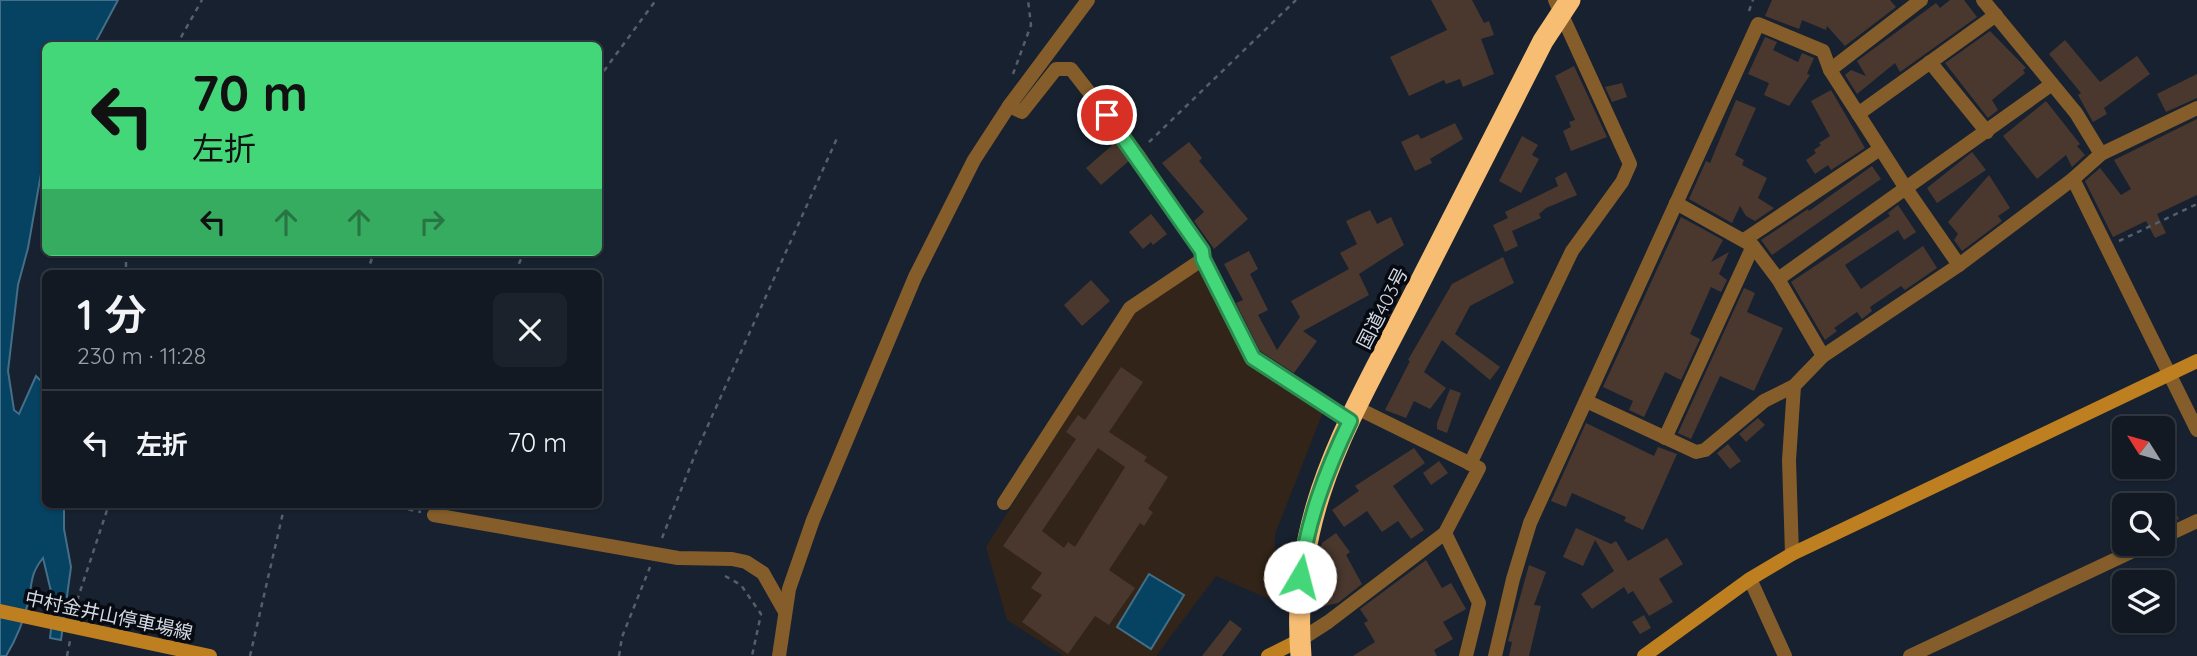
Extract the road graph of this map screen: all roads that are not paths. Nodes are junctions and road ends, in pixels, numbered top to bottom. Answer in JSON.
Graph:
{"nodes":[{"id":1,"x":1087,"y":0,"type":"edge"},
{"id":2,"x":1921,"y":0,"type":"edge"},
{"id":3,"x":1983,"y":0,"type":"edge"},
{"id":4,"x":1562,"y":4,"type":"edge"},
{"id":5,"x":1996,"y":15,"type":"junction"},
{"id":6,"x":1930,"y":62,"type":"junction"},
{"id":7,"x":1830,"y":70,"type":"junction"},
{"id":8,"x":2052,"y":84,"type":"junction"},
{"id":9,"x":1009,"y":106,"type":"junction"},
{"id":10,"x":2197,"y":108,"type":"edge"},
{"id":11,"x":1858,"y":114,"type":"junction"},
{"id":12,"x":1987,"y":132,"type":"junction"},
{"id":13,"x":1881,"y":149,"type":"junction"},
{"id":14,"x":2101,"y":154,"type":"junction"},
{"id":15,"x":2073,"y":179,"type":"junction"},
{"id":16,"x":1907,"y":190,"type":"junction"},
{"id":17,"x":1676,"y":203,"type":"junction"},
{"id":18,"x":1749,"y":243,"type":"junction"},
{"id":19,"x":1203,"y":259,"type":"junction"},
{"id":20,"x":1959,"y":265,"type":"junction"},
{"id":21,"x":1778,"y":279,"type":"junction"},
{"id":22,"x":1823,"y":356,"type":"junction"},
{"id":23,"x":2197,"y":360,"type":"edge"},
{"id":24,"x":2169,"y":374,"type":"junction"},
{"id":25,"x":1794,"y":386,"type":"junction"},
{"id":26,"x":1586,"y":401,"type":"junction"},
{"id":27,"x":1353,"y":414,"type":"junction"},
{"id":28,"x":2197,"y":430,"type":"edge"},
{"id":29,"x":1665,"y":438,"type":"junction"},
{"id":30,"x":1470,"y":464,"type":"junction"},
{"id":31,"x":1004,"y":503,"type":"dead end"},
{"id":32,"x":434,"y":515,"type":"road end"},
{"id":33,"x":2197,"y":521,"type":"edge"},
{"id":34,"x":2175,"y":531,"type":"edge"},
{"id":35,"x":1445,"y":533,"type":"junction"},
{"id":36,"x":1792,"y":554,"type":"junction"},
{"id":37,"x":2122,"y":556,"type":"edge"},
{"id":38,"x":1750,"y":579,"type":"junction"},
{"id":39,"x":784,"y":610,"type":"junction"},
{"id":40,"x":0,"y":611,"type":"edge"},
{"id":41,"x":1300,"y":648,"type":"edge"},
{"id":42,"x":210,"y":656,"type":"edge"},
{"id":43,"x":779,"y":656,"type":"edge"},
{"id":44,"x":1268,"y":656,"type":"edge"},
{"id":45,"x":1466,"y":656,"type":"edge"},
{"id":46,"x":1495,"y":656,"type":"edge"},
{"id":47,"x":1644,"y":656,"type":"edge"},
{"id":48,"x":1785,"y":656,"type":"edge"},
{"id":49,"x":1910,"y":656,"type":"edge"}],
"edges":[{"from":1,"to":9,"type":"street"},
{"from":2,"to":7,"type":"street"},
{"from":3,"to":5,"type":"street"},
{"from":4,"to":27,"type":"highway","name":"国道403号"},
{"from":4,"to":30,"type":"street"},
{"from":5,"to":6,"type":"street"},
{"from":5,"to":8,"type":"street"},
{"from":6,"to":11,"type":"street"},
{"from":6,"to":12,"type":"street"},
{"from":7,"to":11,"type":"street"},
{"from":7,"to":17,"type":"street"},
{"from":8,"to":12,"type":"street"},
{"from":8,"to":14,"type":"street"},
{"from":9,"to":19,"type":"street"},
{"from":9,"to":39,"type":"street"},
{"from":10,"to":14,"type":"street"},
{"from":11,"to":13,"type":"street"},
{"from":12,"to":16,"type":"street"},
{"from":13,"to":16,"type":"street"},
{"from":13,"to":18,"type":"street"},
{"from":14,"to":15,"type":"street"},
{"from":15,"to":20,"type":"street"},
{"from":15,"to":24,"type":"street"},
{"from":16,"to":20,"type":"street"},
{"from":16,"to":21,"type":"street"},
{"from":17,"to":18,"type":"street"},
{"from":17,"to":26,"type":"street"},
{"from":18,"to":21,"type":"street"},
{"from":18,"to":29,"type":"street"},
{"from":19,"to":27,"type":"street"},
{"from":19,"to":31,"type":"street"},
{"from":20,"to":22,"type":"street"},
{"from":21,"to":22,"type":"street"},
{"from":22,"to":25,"type":"street"},
{"from":23,"to":24,"type":"street"},
{"from":24,"to":28,"type":"street"},
{"from":24,"to":36,"type":"street"},
{"from":25,"to":29,"type":"street"},
{"from":25,"to":36,"type":"street"},
{"from":26,"to":29,"type":"street"},
{"from":26,"to":46,"type":"street"},
{"from":27,"to":30,"type":"street"},
{"from":27,"to":41,"type":"highway","name":"国道403号"},
{"from":30,"to":35,"type":"street"},
{"from":32,"to":39,"type":"street"},
{"from":33,"to":34,"type":"street"},
{"from":35,"to":41,"type":"street"},
{"from":35,"to":45,"type":"street"},
{"from":36,"to":38,"type":"street"},
{"from":37,"to":49,"type":"street"},
{"from":38,"to":47,"type":"street"},
{"from":38,"to":48,"type":"street"},
{"from":39,"to":43,"type":"street"},
{"from":40,"to":42,"type":"street","name":"中村金井山停車場線","bridge":true},
{"from":41,"to":44,"type":"street"}]}
